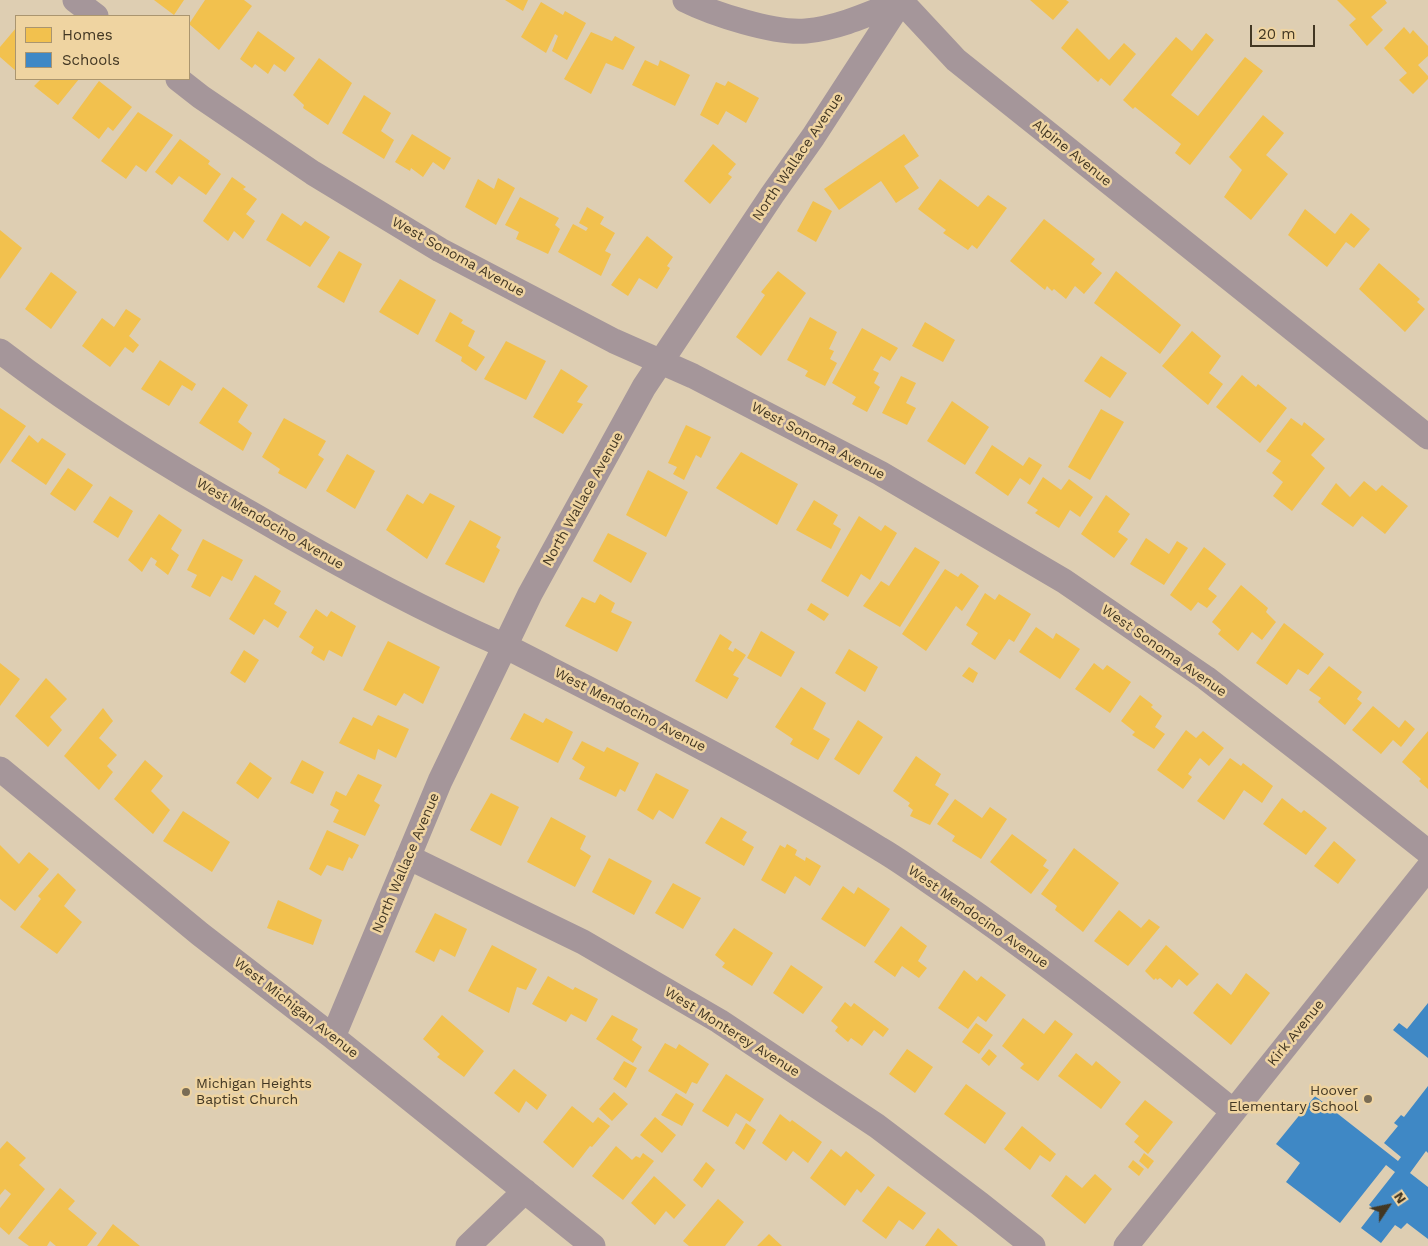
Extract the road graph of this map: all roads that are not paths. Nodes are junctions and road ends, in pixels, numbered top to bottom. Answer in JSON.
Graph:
{"nodes":[{"id":1,"x":75,"y":0,"type":"edge"},
{"id":2,"x":685,"y":0,"type":"edge"},
{"id":3,"x":901,"y":0,"type":"edge"},
{"id":4,"x":95,"y":15,"type":"edge"},
{"id":5,"x":179,"y":80,"type":"edge"},
{"id":6,"x":0,"y":351,"type":"edge"},
{"id":7,"x":661,"y":362,"type":"junction"},
{"id":8,"x":1428,"y":437,"type":"edge"},
{"id":9,"x":505,"y":646,"type":"junction"},
{"id":10,"x":0,"y":769,"type":"edge"},
{"id":11,"x":1428,"y":852,"type":"edge"},
{"id":12,"x":408,"y":857,"type":"junction"},
{"id":13,"x":1428,"y":868,"type":"edge"},
{"id":14,"x":333,"y":1037,"type":"junction"},
{"id":15,"x":1233,"y":1111,"type":"junction"},
{"id":16,"x":525,"y":1191,"type":"junction"},
{"id":17,"x":468,"y":1246,"type":"edge"},
{"id":18,"x":593,"y":1246,"type":"edge"},
{"id":19,"x":1033,"y":1246,"type":"edge"},
{"id":20,"x":1126,"y":1246,"type":"edge"}],
"edges":[{"from":1,"to":4,"type":"street"},
{"from":2,"to":3,"type":"street"},
{"from":3,"to":7,"type":"street","name":"North Wallace Avenue"},
{"from":3,"to":8,"type":"street","name":"Alpine Avenue"},
{"from":5,"to":7,"type":"street","name":"West Sonoma Avenue"},
{"from":6,"to":9,"type":"street","name":"West Mendocino Avenue"},
{"from":7,"to":9,"type":"street","name":"North Wallace Avenue"},
{"from":7,"to":11,"type":"street","name":"West Sonoma Avenue"},
{"from":9,"to":12,"type":"street","name":"North Wallace Avenue"},
{"from":9,"to":15,"type":"street","name":"West Mendocino Avenue"},
{"from":10,"to":14,"type":"street","name":"West Michigan Avenue"},
{"from":12,"to":14,"type":"street","name":"North Wallace Avenue"},
{"from":12,"to":19,"type":"street","name":"West Monterey Avenue"},
{"from":13,"to":15,"type":"street","name":"Kirk Avenue"},
{"from":14,"to":16,"type":"street","name":"West Michigan Avenue"},
{"from":15,"to":20,"type":"street","name":"Kirk Avenue"},
{"from":16,"to":17,"type":"street"},
{"from":16,"to":18,"type":"street","name":"West Michigan Avenue"}]}
